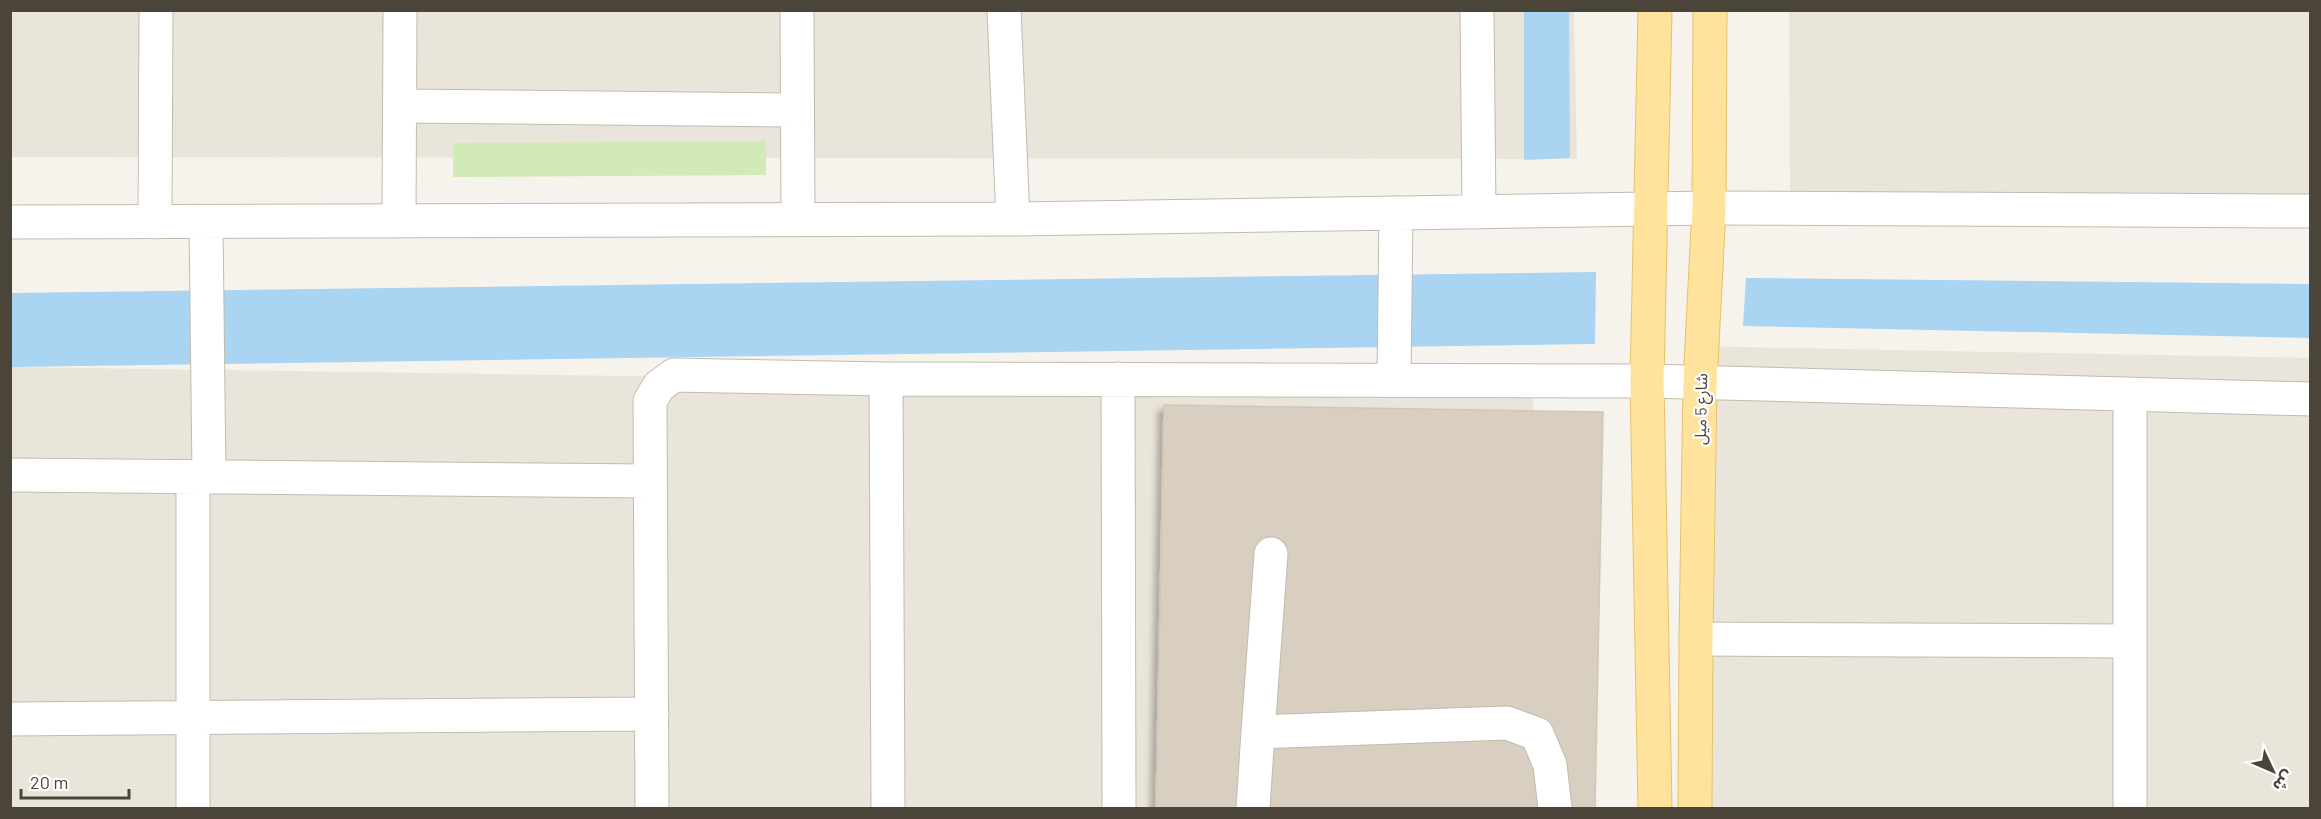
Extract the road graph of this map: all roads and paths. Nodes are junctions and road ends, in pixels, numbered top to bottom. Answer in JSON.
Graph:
{"nodes":[{"id":1,"x":156,"y":10,"type":"edge"},
{"id":2,"x":400,"y":10,"type":"edge"},
{"id":3,"x":797,"y":10,"type":"edge"},
{"id":4,"x":1004,"y":10,"type":"edge"},
{"id":5,"x":1477,"y":10,"type":"edge"},
{"id":6,"x":1655,"y":10,"type":"edge"},
{"id":7,"x":1710,"y":10,"type":"edge"},
{"id":8,"x":400,"y":106,"type":"junction"},
{"id":9,"x":797,"y":110,"type":"junction"},
{"id":10,"x":1709,"y":208,"type":"junction"},
{"id":11,"x":1652,"y":210,"type":"junction"},
{"id":12,"x":2310,"y":211,"type":"edge"},
{"id":13,"x":1479,"y":212,"type":"junction"},
{"id":14,"x":1396,"y":213,"type":"junction"},
{"id":15,"x":798,"y":219,"type":"junction"},
{"id":16,"x":1013,"y":219,"type":"junction"},
{"id":17,"x":399,"y":221,"type":"junction"},
{"id":18,"x":10,"y":222,"type":"edge"},
{"id":19,"x":155,"y":222,"type":"junction"},
{"id":20,"x":206,"y":222,"type":"junction"},
{"id":21,"x":886,"y":379,"type":"junction"},
{"id":22,"x":1118,"y":379,"type":"junction"},
{"id":23,"x":1394,"y":380,"type":"junction"},
{"id":24,"x":1647,"y":381,"type":"junction"},
{"id":25,"x":1700,"y":384,"type":"junction"},
{"id":26,"x":2130,"y":395,"type":"junction"},
{"id":27,"x":2310,"y":399,"type":"edge"},
{"id":28,"x":10,"y":475,"type":"edge"},
{"id":29,"x":201,"y":477,"type":"junction"},
{"id":30,"x":650,"y":481,"type":"junction"},
{"id":31,"x":1271,"y":554,"type":"dead end"},
{"id":32,"x":1696,"y":639,"type":"junction"},
{"id":33,"x":2130,"y":641,"type":"junction"},
{"id":34,"x":652,"y":714,"type":"junction"},
{"id":35,"x":192,"y":718,"type":"junction"},
{"id":36,"x":10,"y":719,"type":"edge"},
{"id":37,"x":1258,"y":732,"type":"junction"},
{"id":38,"x":193,"y":808,"type":"edge"},
{"id":39,"x":652,"y":808,"type":"edge"},
{"id":40,"x":888,"y":808,"type":"edge"},
{"id":41,"x":1119,"y":808,"type":"edge"},
{"id":42,"x":1253,"y":808,"type":"edge"},
{"id":43,"x":1555,"y":808,"type":"edge"},
{"id":44,"x":1655,"y":808,"type":"edge"},
{"id":45,"x":1695,"y":808,"type":"edge"},
{"id":46,"x":2130,"y":808,"type":"edge"}],
"edges":[{"from":1,"to":19,"type":"street"},
{"from":2,"to":8,"type":"street"},
{"from":3,"to":9,"type":"street"},
{"from":4,"to":16,"type":"street"},
{"from":5,"to":13,"type":"street"},
{"from":6,"to":11,"type":"main road"},
{"from":7,"to":10,"type":"main road","name":"شارع 5 ميل"},
{"from":8,"to":9,"type":"street"},
{"from":8,"to":17,"type":"street"},
{"from":9,"to":15,"type":"street"},
{"from":10,"to":11,"type":"street"},
{"from":10,"to":12,"type":"street"},
{"from":10,"to":25,"type":"main road","name":"شارع 5 ميل"},
{"from":11,"to":13,"type":"street"},
{"from":11,"to":24,"type":"main road"},
{"from":13,"to":14,"type":"street"},
{"from":14,"to":16,"type":"street"},
{"from":14,"to":23,"type":"street"},
{"from":15,"to":16,"type":"street"},
{"from":15,"to":17,"type":"street"},
{"from":17,"to":20,"type":"street"},
{"from":18,"to":19,"type":"street"},
{"from":19,"to":20,"type":"street"},
{"from":20,"to":29,"type":"street"},
{"from":21,"to":22,"type":"street"},
{"from":21,"to":30,"type":"street"},
{"from":21,"to":40,"type":"street"},
{"from":22,"to":23,"type":"street"},
{"from":22,"to":41,"type":"street"},
{"from":23,"to":24,"type":"street"},
{"from":24,"to":25,"type":"street"},
{"from":24,"to":44,"type":"main road"},
{"from":25,"to":26,"type":"street"},
{"from":25,"to":32,"type":"main road","name":"شارع 5 ميل"},
{"from":26,"to":27,"type":"street"},
{"from":26,"to":33,"type":"street"},
{"from":28,"to":29,"type":"street"},
{"from":29,"to":30,"type":"street"},
{"from":29,"to":35,"type":"street"},
{"from":30,"to":34,"type":"street"},
{"from":31,"to":37,"type":"street"},
{"from":32,"to":33,"type":"street"},
{"from":32,"to":45,"type":"main road","name":"شارع 5 ميل"},
{"from":33,"to":46,"type":"street"},
{"from":34,"to":35,"type":"street"},
{"from":34,"to":39,"type":"street"},
{"from":35,"to":36,"type":"street"},
{"from":35,"to":38,"type":"street"},
{"from":37,"to":42,"type":"street"},
{"from":37,"to":43,"type":"street"}]}
